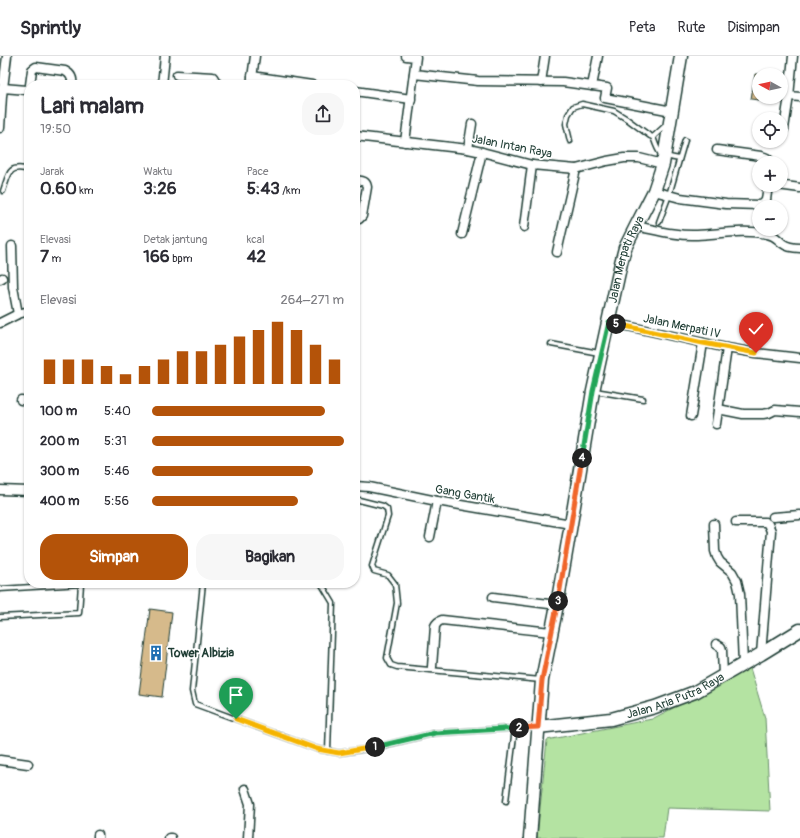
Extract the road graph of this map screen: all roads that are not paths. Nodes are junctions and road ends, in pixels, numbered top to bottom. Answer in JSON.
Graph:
{"nodes":[{"id":1,"x":7,"y":56,"type":"edge"},
{"id":2,"x":165,"y":56,"type":"edge"},
{"id":3,"x":255,"y":56,"type":"edge"},
{"id":4,"x":406,"y":56,"type":"edge"},
{"id":5,"x":416,"y":56,"type":"edge"},
{"id":6,"x":545,"y":56,"type":"edge"},
{"id":7,"x":598,"y":56,"type":"edge"},
{"id":8,"x":681,"y":56,"type":"edge"},
{"id":9,"x":793,"y":56,"type":"edge"},
{"id":10,"x":414,"y":74,"type":"junction"},
{"id":11,"x":178,"y":75,"type":"dead end"},
{"id":12,"x":31,"y":80,"type":"edge"},
{"id":13,"x":71,"y":80,"type":"edge"},
{"id":14,"x":163,"y":80,"type":"edge"},
{"id":15,"x":215,"y":80,"type":"edge"},
{"id":16,"x":252,"y":80,"type":"edge"},
{"id":17,"x":541,"y":82,"type":"junction"},
{"id":18,"x":592,"y":86,"type":"junction"},
{"id":19,"x":3,"y":88,"type":"junction"},
{"id":20,"x":24,"y":90,"type":"edge"},
{"id":21,"x":360,"y":92,"type":"edge"},
{"id":22,"x":789,"y":96,"type":"junction"},
{"id":23,"x":800,"y":97,"type":"edge"},
{"id":24,"x":411,"y":99,"type":"junction"},
{"id":25,"x":787,"y":112,"type":"edge"},
{"id":26,"x":671,"y":116,"type":"junction"},
{"id":27,"x":472,"y":124,"type":"dead end"},
{"id":28,"x":0,"y":128,"type":"edge"},
{"id":29,"x":360,"y":137,"type":"edge"},
{"id":30,"x":654,"y":137,"type":"junction"},
{"id":31,"x":685,"y":140,"type":"dead end"},
{"id":32,"x":570,"y":141,"type":"dead end"},
{"id":33,"x":405,"y":142,"type":"junction"},
{"id":34,"x":468,"y":150,"type":"junction"},
{"id":35,"x":717,"y":150,"type":"dead end"},
{"id":36,"x":482,"y":152,"type":"junction"},
{"id":37,"x":761,"y":156,"type":"edge"},
{"id":38,"x":679,"y":159,"type":"junction"},
{"id":39,"x":664,"y":160,"type":"junction"},
{"id":40,"x":532,"y":165,"type":"junction"},
{"id":41,"x":24,"y":169,"type":"edge"},
{"id":42,"x":576,"y":169,"type":"junction"},
{"id":43,"x":360,"y":181,"type":"edge"},
{"id":44,"x":788,"y":186,"type":"edge"},
{"id":45,"x":800,"y":188,"type":"edge"},
{"id":46,"x":3,"y":191,"type":"dead end"},
{"id":47,"x":654,"y":191,"type":"junction"},
{"id":48,"x":766,"y":192,"type":"edge"},
{"id":49,"x":669,"y":195,"type":"junction"},
{"id":50,"x":360,"y":218,"type":"edge"},
{"id":51,"x":659,"y":222,"type":"dead end"},
{"id":52,"x":636,"y":226,"type":"junction"},
{"id":53,"x":524,"y":227,"type":"dead end"},
{"id":54,"x":462,"y":234,"type":"dead end"},
{"id":55,"x":12,"y":246,"type":"dead end"},
{"id":56,"x":800,"y":248,"type":"edge"},
{"id":57,"x":557,"y":252,"type":"dead end"},
{"id":58,"x":24,"y":312,"type":"edge"},
{"id":59,"x":18,"y":314,"type":"junction"},
{"id":60,"x":609,"y":322,"type":"junction"},
{"id":61,"x":0,"y":323,"type":"edge"},
{"id":62,"x":703,"y":343,"type":"junction"},
{"id":63,"x":552,"y":344,"type":"dead end"},
{"id":64,"x":727,"y":348,"type":"junction"},
{"id":65,"x":602,"y":353,"type":"junction"},
{"id":66,"x":800,"y":358,"type":"edge"},
{"id":67,"x":593,"y":391,"type":"junction"},
{"id":68,"x":643,"y":399,"type":"dead end"},
{"id":69,"x":718,"y":409,"type":"junction"},
{"id":70,"x":800,"y":412,"type":"edge"},
{"id":71,"x":691,"y":416,"type":"dead end"},
{"id":72,"x":716,"y":424,"type":"dead end"},
{"id":73,"x":360,"y":486,"type":"edge"},
{"id":74,"x":0,"y":490,"type":"edge"},
{"id":75,"x":24,"y":491,"type":"edge"},
{"id":76,"x":360,"y":500,"type":"edge"},
{"id":77,"x":437,"y":501,"type":"junction"},
{"id":78,"x":800,"y":515,"type":"edge"},
{"id":79,"x":773,"y":517,"type":"dead end"},
{"id":80,"x":736,"y":522,"type":"dead end"},
{"id":81,"x":571,"y":524,"type":"junction"},
{"id":82,"x":714,"y":524,"type":"dead end"},
{"id":83,"x":430,"y":537,"type":"dead end"},
{"id":84,"x":24,"y":588,"type":"edge"},
{"id":85,"x":81,"y":588,"type":"edge"},
{"id":86,"x":202,"y":588,"type":"edge"},
{"id":87,"x":324,"y":588,"type":"edge"},
{"id":88,"x":0,"y":589,"type":"edge"},
{"id":89,"x":493,"y":597,"type":"dead end"},
{"id":90,"x":557,"y":605,"type":"junction"},
{"id":91,"x":0,"y":616,"type":"edge"},
{"id":92,"x":800,"y":630,"type":"edge"},
{"id":93,"x":551,"y":632,"type":"junction"},
{"id":94,"x":716,"y":644,"type":"dead end"},
{"id":95,"x":761,"y":654,"type":"junction"},
{"id":96,"x":743,"y":664,"type":"junction"},
{"id":97,"x":432,"y":667,"type":"dead end"},
{"id":98,"x":723,"y":676,"type":"junction"},
{"id":99,"x":542,"y":680,"type":"junction"},
{"id":100,"x":538,"y":727,"type":"junction"},
{"id":101,"x":515,"y":728,"type":"junction"},
{"id":102,"x":328,"y":751,"type":"junction"},
{"id":103,"x":0,"y":760,"type":"edge"},
{"id":104,"x":28,"y":764,"type":"dead end"},
{"id":105,"x":245,"y":789,"type":"dead end"},
{"id":106,"x":506,"y":801,"type":"dead end"},
{"id":107,"x":248,"y":838,"type":"edge"},
{"id":108,"x":530,"y":838,"type":"edge"}],
"edges":[{"from":1,"to":19,"type":"street"},
{"from":2,"to":14,"type":"street"},
{"from":3,"to":16,"type":"street"},
{"from":4,"to":5,"type":"street"},
{"from":5,"to":10,"type":"street"},
{"from":6,"to":17,"type":"street"},
{"from":7,"to":18,"type":"street"},
{"from":8,"to":26,"type":"main road","name":"Jalan Merpati Raya"},
{"from":9,"to":22,"type":"street"},
{"from":10,"to":17,"type":"street"},
{"from":10,"to":24,"type":"street"},
{"from":11,"to":15,"type":"street"},
{"from":12,"to":13,"type":"street"},
{"from":17,"to":18,"type":"street"},
{"from":18,"to":26,"type":"street"},
{"from":19,"to":20,"type":"street"},
{"from":19,"to":28,"type":"street"},
{"from":21,"to":24,"type":"street"},
{"from":22,"to":23,"type":"street"},
{"from":22,"to":25,"type":"street"},
{"from":24,"to":33,"type":"street"},
{"from":26,"to":30,"type":"lane"},
{"from":26,"to":39,"type":"main road","name":"Jalan Merpati Raya"},
{"from":27,"to":34,"type":"street"},
{"from":29,"to":33,"type":"street","name":"Jalan Intan Raya"},
{"from":30,"to":32,"type":"lane"},
{"from":30,"to":39,"type":"lane"},
{"from":31,"to":38,"type":"lane"},
{"from":33,"to":34,"type":"street","name":"Jalan Intan Raya"},
{"from":34,"to":36,"type":"street","name":"Jalan Intan Raya"},
{"from":35,"to":37,"type":"street"},
{"from":36,"to":40,"type":"street","name":"Jalan Intan Raya"},
{"from":36,"to":54,"type":"street"},
{"from":38,"to":39,"type":"lane"},
{"from":38,"to":49,"type":"lane"},
{"from":39,"to":42,"type":"street","name":"Jalan Intan Raya"},
{"from":39,"to":47,"type":"main road","name":"Jalan Merpati Raya"},
{"from":40,"to":42,"type":"street","name":"Jalan Intan Raya"},
{"from":40,"to":53,"type":"street"},
{"from":41,"to":46,"type":"lane"},
{"from":42,"to":57,"type":"street"},
{"from":43,"to":50,"type":"street"},
{"from":44,"to":45,"type":"street"},
{"from":47,"to":49,"type":"street"},
{"from":47,"to":52,"type":"main road","name":"Jalan Merpati Raya"},
{"from":48,"to":49,"type":"street"},
{"from":49,"to":51,"type":"lane"},
{"from":52,"to":56,"type":"street"},
{"from":52,"to":60,"type":"main road","name":"Jalan Merpati Raya"},
{"from":55,"to":59,"type":"street"},
{"from":58,"to":59,"type":"street"},
{"from":59,"to":61,"type":"street"},
{"from":60,"to":62,"type":"street","name":"Jalan Merpati IV"},
{"from":60,"to":65,"type":"main road","name":"Jalan Merpati Raya"},
{"from":62,"to":64,"type":"street","name":"Jalan Merpati IV"},
{"from":62,"to":71,"type":"street"},
{"from":63,"to":65,"type":"lane"},
{"from":64,"to":66,"type":"street","name":"Jalan Merpati IV"},
{"from":64,"to":69,"type":"street"},
{"from":65,"to":67,"type":"main road","name":"Jalan Merpati Raya"},
{"from":67,"to":68,"type":"lane"},
{"from":67,"to":81,"type":"main road","name":"Jalan Merpati Raya"},
{"from":69,"to":70,"type":"street"},
{"from":69,"to":72,"type":"street"},
{"from":73,"to":77,"type":"street","name":"Gang Gantik"},
{"from":74,"to":75,"type":"street"},
{"from":76,"to":99,"type":"lane"},
{"from":77,"to":81,"type":"street","name":"Gang Gantik"},
{"from":77,"to":83,"type":"street"},
{"from":78,"to":79,"type":"street"},
{"from":80,"to":95,"type":"street"},
{"from":81,"to":90,"type":"main road","name":"Jalan Merpati Raya"},
{"from":82,"to":96,"type":"street"},
{"from":84,"to":88,"type":"lane"},
{"from":85,"to":91,"type":"lane"},
{"from":86,"to":102,"type":"lane"},
{"from":87,"to":102,"type":"lane"},
{"from":89,"to":90,"type":"street"},
{"from":90,"to":93,"type":"main road","name":"Jalan Merpati Raya"},
{"from":92,"to":95,"type":"main road","name":"Jalan Aria Putra Raya"},
{"from":93,"to":97,"type":"street"},
{"from":93,"to":99,"type":"main road","name":"Jalan Merpati Raya"},
{"from":94,"to":98,"type":"street"},
{"from":95,"to":96,"type":"main road","name":"Jalan Aria Putra Raya"},
{"from":96,"to":98,"type":"main road","name":"Jalan Aria Putra Raya"},
{"from":98,"to":100,"type":"main road","name":"Jalan Aria Putra Raya"},
{"from":99,"to":100,"type":"main road","name":"Jalan Merpati Raya"},
{"from":100,"to":101,"type":"lane"},
{"from":100,"to":108,"type":"main road","name":"Jalan Merpati Raya"},
{"from":101,"to":102,"type":"lane"},
{"from":101,"to":106,"type":"lane"},
{"from":103,"to":104,"type":"street"},
{"from":105,"to":107,"type":"street"}]}
